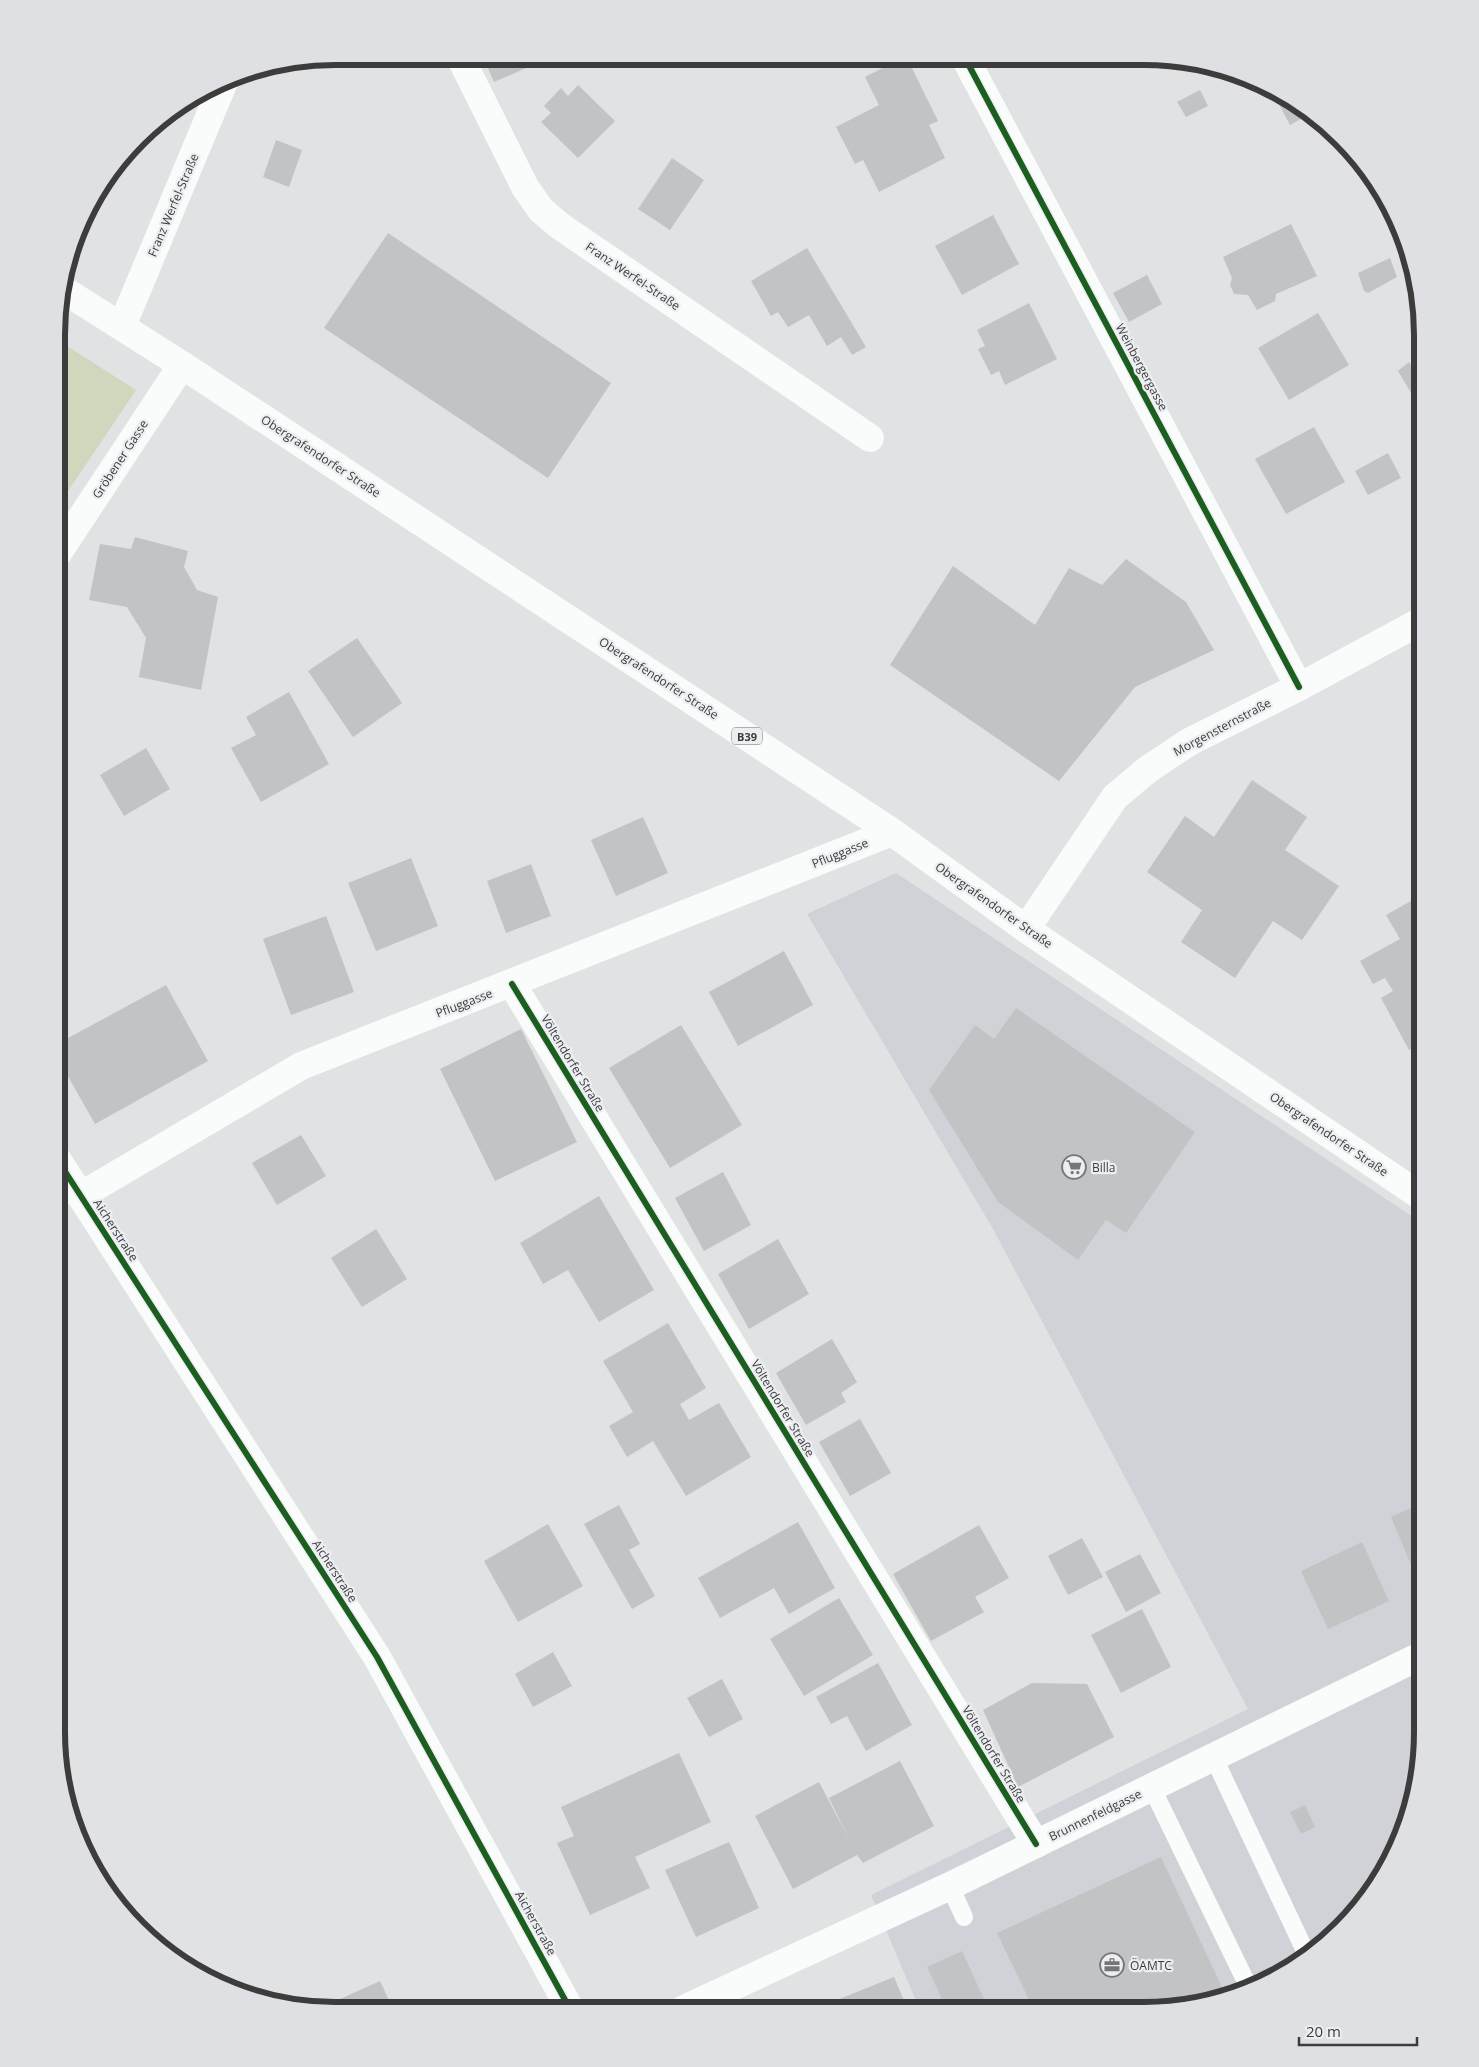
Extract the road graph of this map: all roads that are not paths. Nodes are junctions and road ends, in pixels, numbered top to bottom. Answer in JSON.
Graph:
{"nodes":[{"id":1,"x":464,"y":65,"type":"edge"},
{"id":2,"x":969,"y":65,"type":"edge"},
{"id":3,"x":220,"y":91,"type":"edge"},
{"id":4,"x":68,"y":293,"type":"edge"},
{"id":5,"x":122,"y":326,"type":"junction"},
{"id":6,"x":182,"y":365,"type":"junction"},
{"id":7,"x":870,"y":438,"type":"dead end"},
{"id":8,"x":65,"y":542,"type":"edge"},
{"id":9,"x":1414,"y":625,"type":"edge"},
{"id":10,"x":1299,"y":687,"type":"junction"},
{"id":11,"x":892,"y":832,"type":"junction"},
{"id":12,"x":1026,"y":929,"type":"junction"},
{"id":13,"x":512,"y":984,"type":"junction"},
{"id":14,"x":65,"y":1172,"type":"edge"},
{"id":15,"x":1414,"y":1192,"type":"edge"},
{"id":16,"x":80,"y":1196,"type":"junction"},
{"id":17,"x":1414,"y":1659,"type":"edge"},
{"id":18,"x":1214,"y":1758,"type":"junction"},
{"id":19,"x":1152,"y":1788,"type":"junction"},
{"id":20,"x":1036,"y":1844,"type":"junction"},
{"id":21,"x":950,"y":1886,"type":"junction"},
{"id":22,"x":964,"y":1917,"type":"dead end"},
{"id":23,"x":1304,"y":1949,"type":"edge"},
{"id":24,"x":1245,"y":1982,"type":"edge"},
{"id":25,"x":566,"y":2002,"type":"edge"},
{"id":26,"x":701,"y":2002,"type":"edge"}],
"edges":[{"from":1,"to":7,"type":"street","name":"Franz Werfel-Straße"},
{"from":2,"to":10,"type":"street","name":"Weinbergergasse"},
{"from":3,"to":5,"type":"street","name":"Franz Werfel-Straße"},
{"from":4,"to":5,"type":"street","name":"Obergrafendorfer Straße","number":"B39"},
{"from":5,"to":6,"type":"street","name":"Obergrafendorfer Straße","number":"B39"},
{"from":6,"to":8,"type":"street","name":"Gröbener Gasse"},
{"from":6,"to":11,"type":"street","name":"Obergrafendorfer Straße","number":"B39"},
{"from":9,"to":10,"type":"street","name":"Morgensternstraße"},
{"from":10,"to":12,"type":"street","name":"Morgensternstraße"},
{"from":11,"to":12,"type":"street","name":"Obergrafendorfer Straße","number":"B39"},
{"from":11,"to":13,"type":"street","name":"Pfluggasse"},
{"from":12,"to":15,"type":"street","name":"Obergrafendorfer Straße","number":"B39"},
{"from":13,"to":16,"type":"street","name":"Pfluggasse"},
{"from":13,"to":20,"type":"street","name":"Völtendorfer Straße"},
{"from":14,"to":16,"type":"street","name":"Aicherstraße"},
{"from":16,"to":25,"type":"street","name":"Aicherstraße"},
{"from":17,"to":18,"type":"street","name":"Brunnenfeldgasse"},
{"from":18,"to":19,"type":"street","name":"Brunnenfeldgasse"},
{"from":18,"to":23,"type":"lane"},
{"from":19,"to":20,"type":"street","name":"Brunnenfeldgasse"},
{"from":19,"to":24,"type":"lane"},
{"from":20,"to":21,"type":"street","name":"Brunnenfeldgasse"},
{"from":21,"to":22,"type":"lane"},
{"from":21,"to":26,"type":"street","name":"Brunnenfeldgasse"}]}
